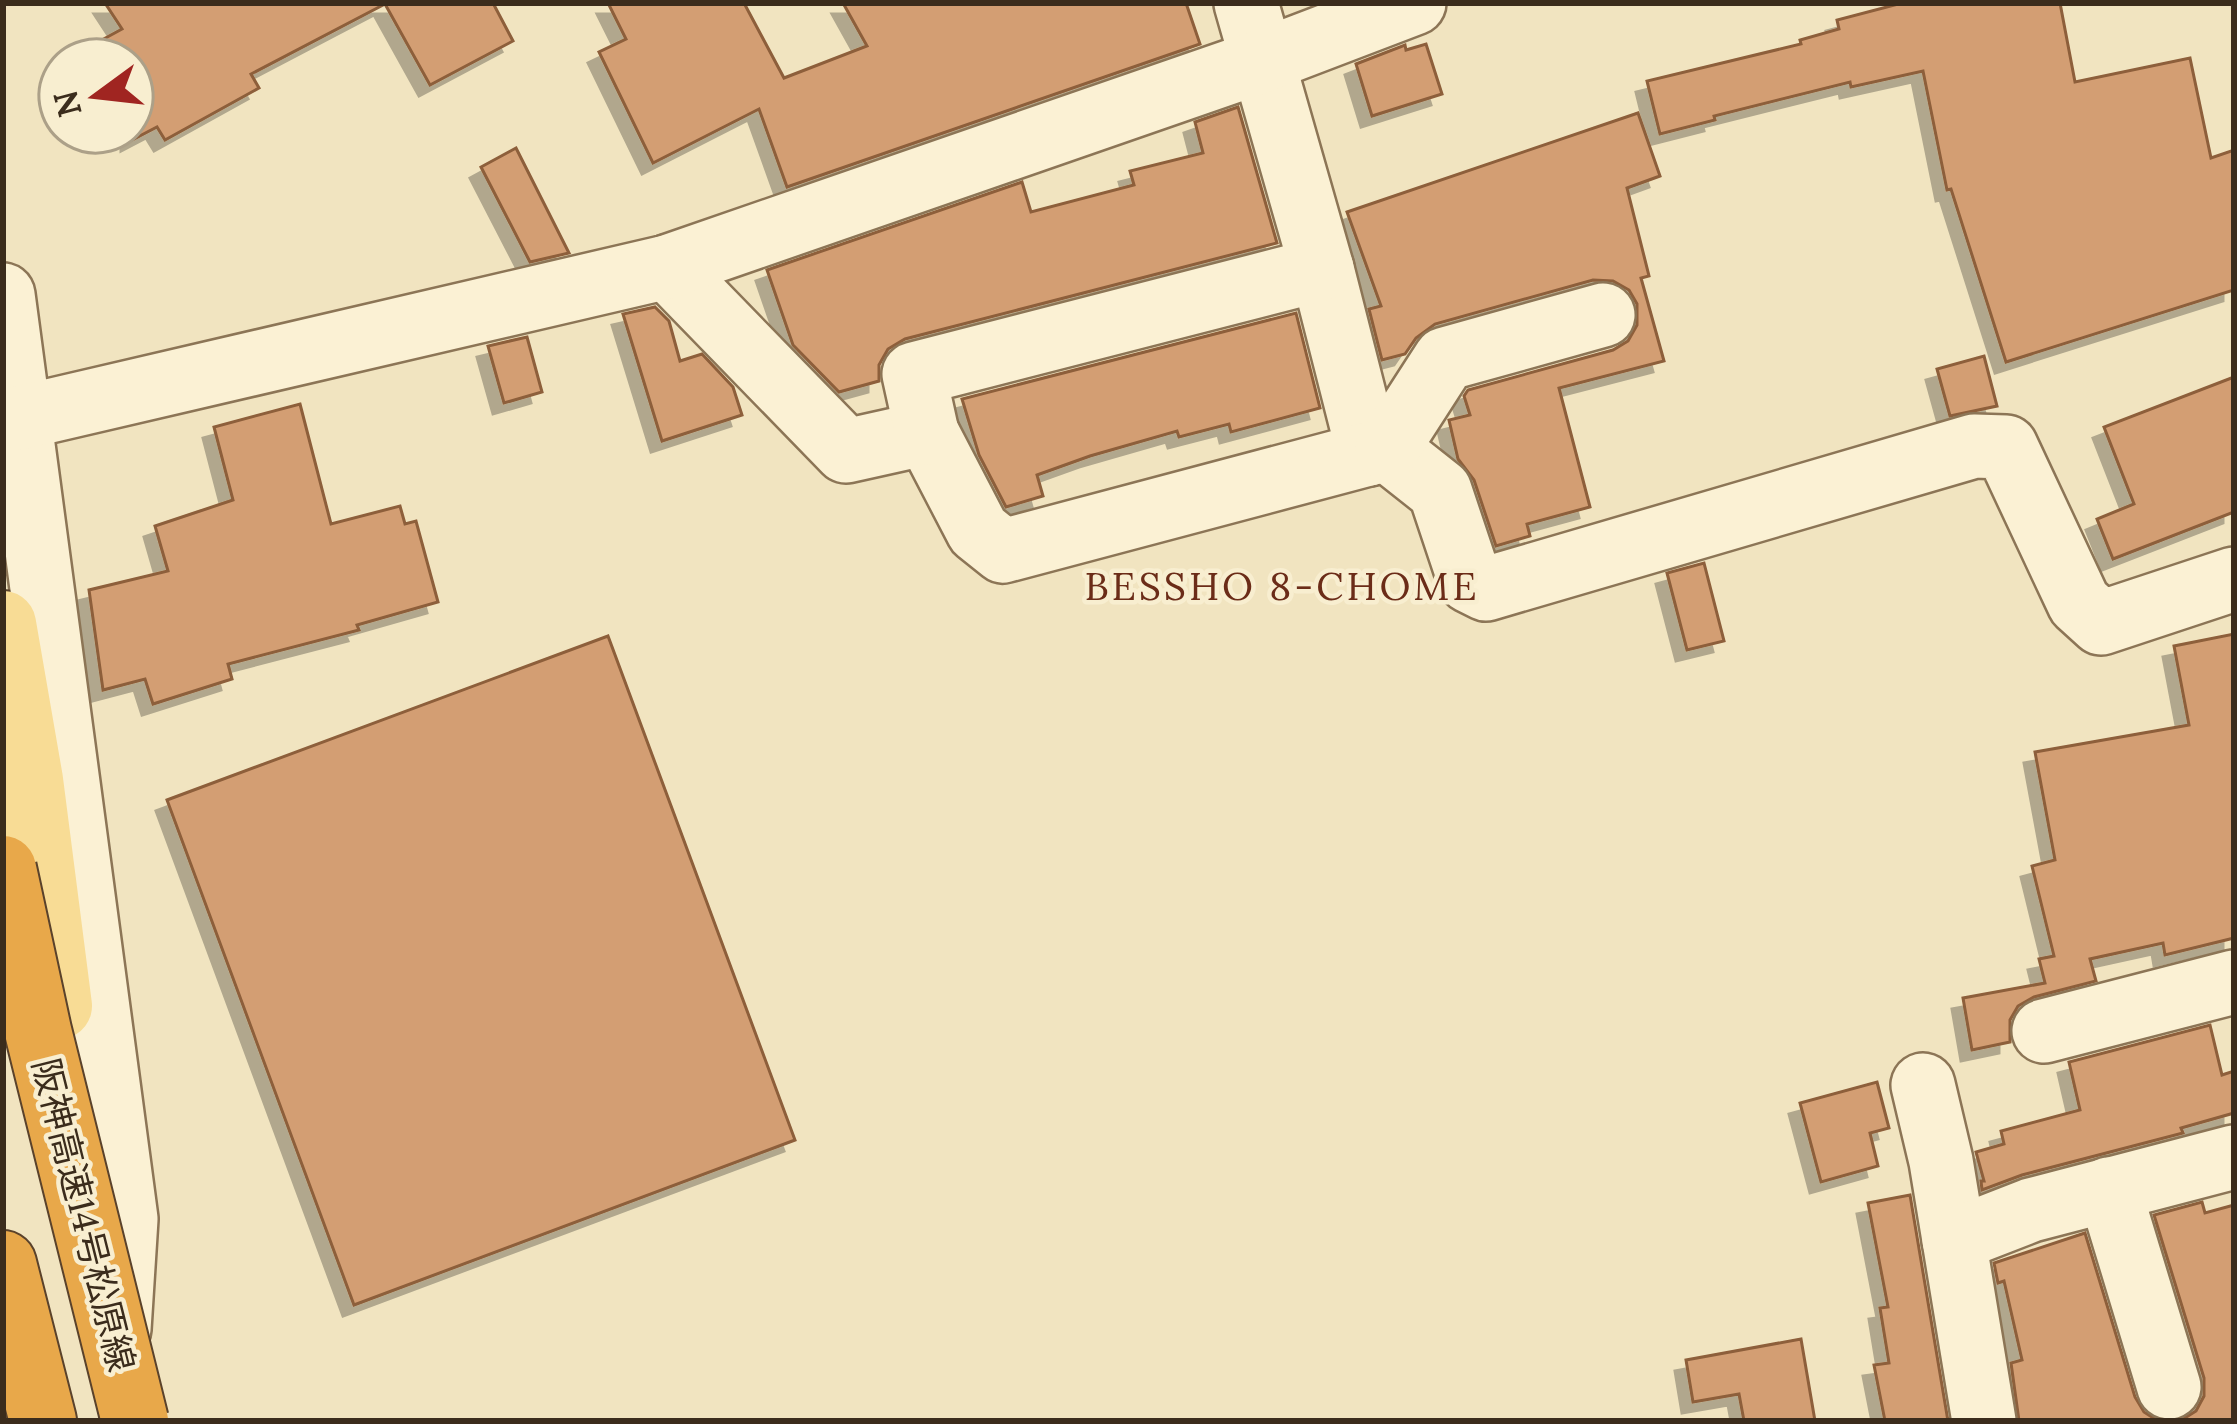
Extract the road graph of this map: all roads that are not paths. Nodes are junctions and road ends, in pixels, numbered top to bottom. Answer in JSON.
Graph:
{"nodes":[{"id":1,"x":1414,"y":3,"type":"edge"},
{"id":2,"x":1254,"y":32,"type":"edge"},
{"id":3,"x":667,"y":267,"type":"junction"},
{"id":4,"x":1322,"y":269,"type":"junction"},
{"id":5,"x":3,"y":296,"type":"edge"},
{"id":6,"x":1603,"y":315,"type":"dead end"},
{"id":7,"x":19,"y":418,"type":"junction"},
{"id":8,"x":927,"y":433,"type":"junction"},
{"id":9,"x":1378,"y":451,"type":"junction"},
{"id":10,"x":2234,"y":579,"type":"edge"},
{"id":11,"x":3,"y":624,"type":"edge"},
{"id":12,"x":3,"y":868,"type":"edge"},
{"id":13,"x":2232,"y":990,"type":"edge"},
{"id":14,"x":2044,"y":1031,"type":"dead end"},
{"id":15,"x":1923,"y":1085,"type":"dead end"},
{"id":16,"x":2234,"y":1156,"type":"edge"},
{"id":17,"x":2109,"y":1189,"type":"junction"},
{"id":18,"x":1954,"y":1240,"type":"junction"},
{"id":19,"x":3,"y":1264,"type":"edge"},
{"id":20,"x":2169,"y":1387,"type":"dead end"},
{"id":21,"x":43,"y":1421,"type":"edge"},
{"id":22,"x":112,"y":1421,"type":"edge"},
{"id":23,"x":135,"y":1421,"type":"edge"},
{"id":24,"x":1984,"y":1421,"type":"edge"}],
"edges":[{"from":1,"to":2,"type":"street"},
{"from":2,"to":3,"type":"street"},
{"from":2,"to":4,"type":"street"},
{"from":3,"to":7,"type":"street"},
{"from":3,"to":8,"type":"street"},
{"from":4,"to":8,"type":"street"},
{"from":4,"to":9,"type":"street"},
{"from":5,"to":7,"type":"street"},
{"from":6,"to":9,"type":"street"},
{"from":7,"to":22,"type":"street"},
{"from":8,"to":9,"type":"street"},
{"from":9,"to":10,"type":"street"},
{"from":11,"to":22,"type":"main road"},
{"from":12,"to":23,"type":"highway","name":"阪神高速14号松原線","bridge":true},
{"from":13,"to":14,"type":"street"},
{"from":15,"to":18,"type":"street"},
{"from":16,"to":17,"type":"street"},
{"from":17,"to":18,"type":"street"},
{"from":17,"to":20,"type":"street"},
{"from":18,"to":24,"type":"street"},
{"from":19,"to":21,"type":"highway"}]}
